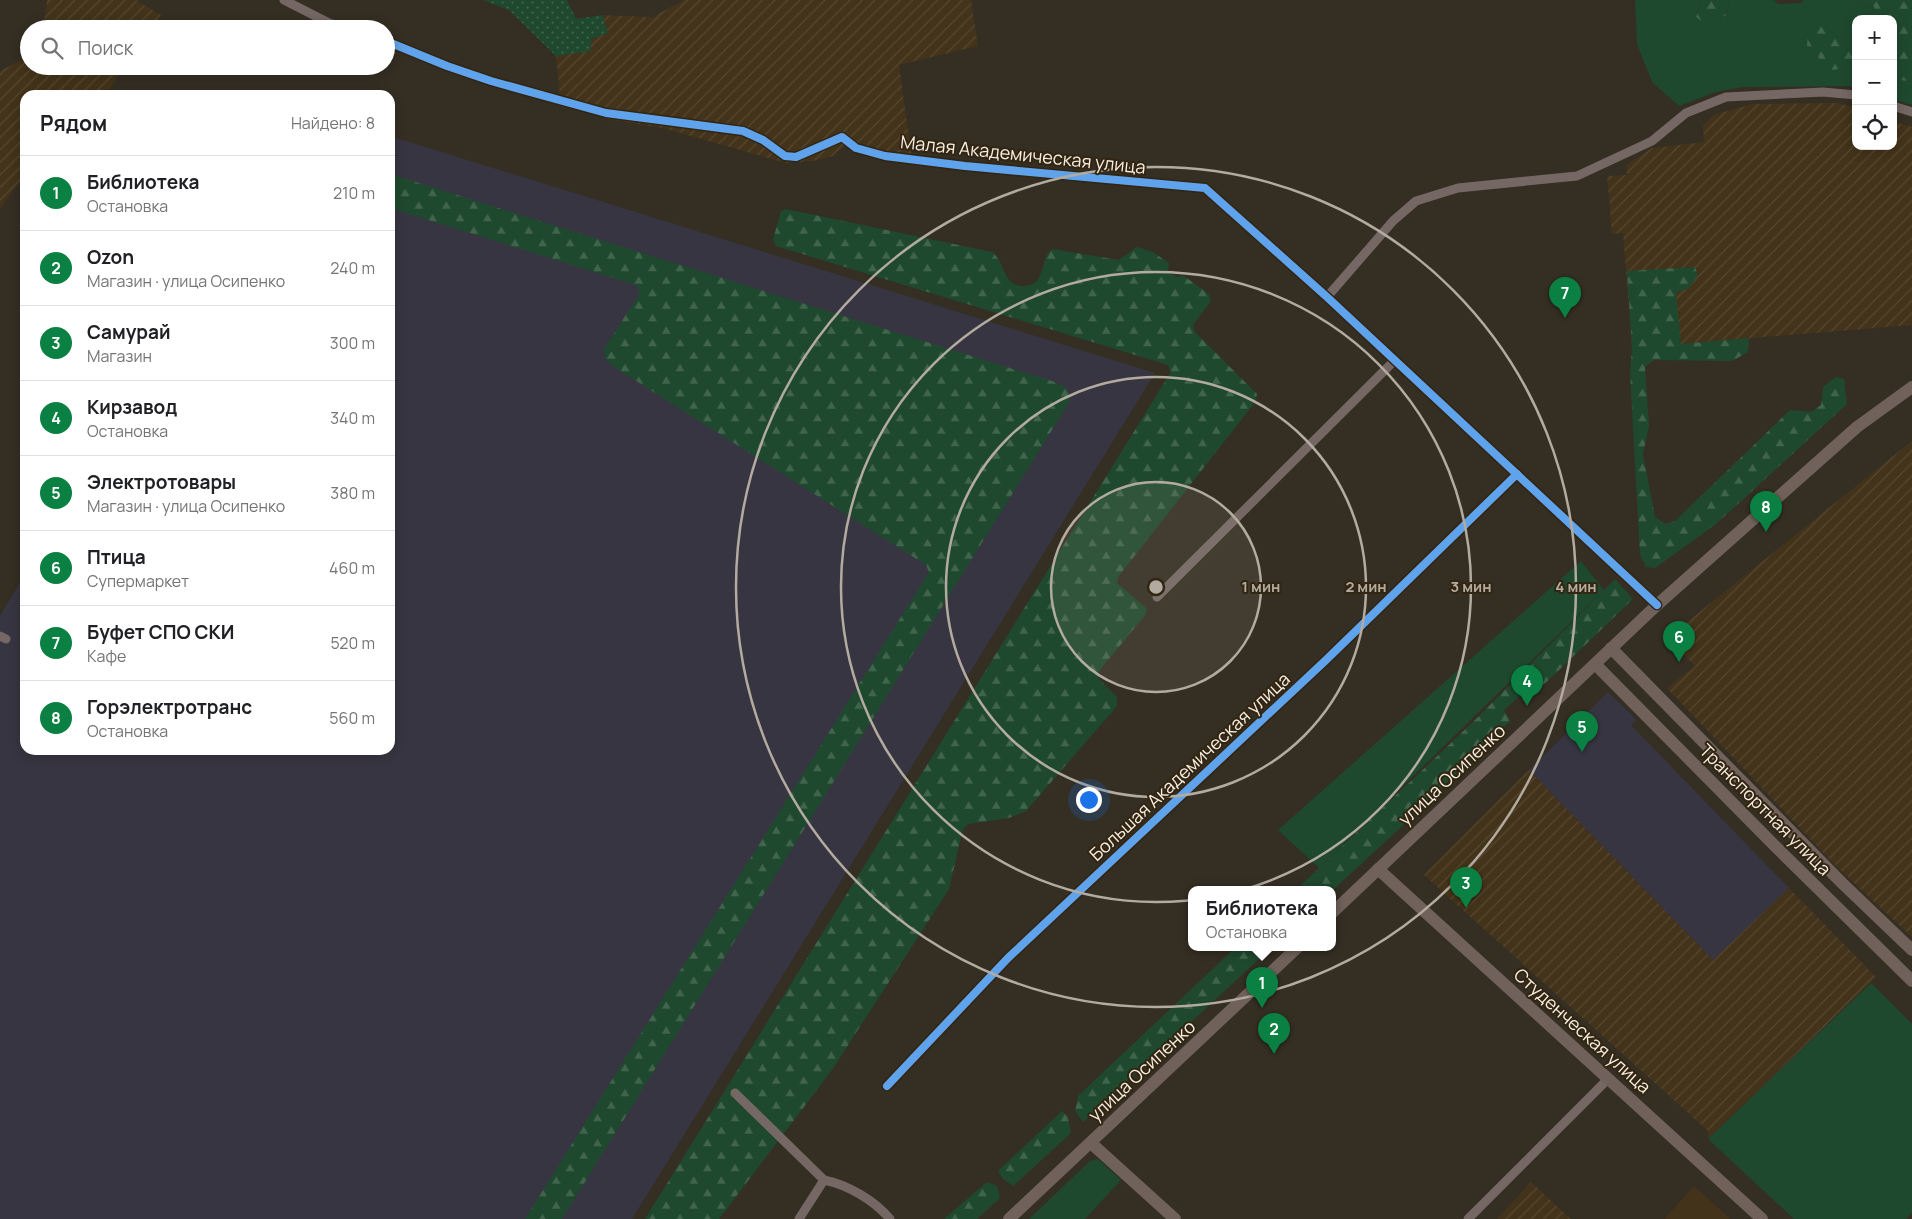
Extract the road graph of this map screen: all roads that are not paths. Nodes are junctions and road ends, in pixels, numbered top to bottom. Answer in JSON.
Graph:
{"nodes":[{"id":1,"x":284,"y":0,"type":"edge"},
{"id":2,"x":322,"y":20,"type":"edge"},
{"id":3,"x":395,"y":45,"type":"edge"},
{"id":4,"x":1852,"y":95,"type":"edge"},
{"id":5,"x":1897,"y":107,"type":"edge"},
{"id":6,"x":1912,"y":112,"type":"edge"},
{"id":7,"x":1327,"y":297,"type":"junction"},
{"id":8,"x":1395,"y":360,"type":"junction"},
{"id":9,"x":1912,"y":387,"type":"edge"},
{"id":10,"x":1517,"y":474,"type":"junction"},
{"id":11,"x":1157,"y":596,"type":"dead end"},
{"id":12,"x":1657,"y":605,"type":"junction"},
{"id":13,"x":1611,"y":648,"type":"junction"},
{"id":14,"x":1595,"y":664,"type":"junction"},
{"id":15,"x":1378,"y":869,"type":"junction"},
{"id":16,"x":1336,"y":909,"type":"edge"},
{"id":17,"x":1912,"y":950,"type":"edge"},
{"id":18,"x":1294,"y":951,"type":"edge"},
{"id":19,"x":1912,"y":981,"type":"edge"},
{"id":20,"x":1608,"y":1079,"type":"junction"},
{"id":21,"x":887,"y":1086,"type":"dead end"},
{"id":22,"x":735,"y":1093,"type":"dead end"},
{"id":23,"x":1091,"y":1143,"type":"junction"},
{"id":24,"x":824,"y":1180,"type":"junction"},
{"id":25,"x":799,"y":1219,"type":"edge"},
{"id":26,"x":890,"y":1219,"type":"edge"},
{"id":27,"x":1009,"y":1219,"type":"edge"},
{"id":28,"x":1175,"y":1219,"type":"edge"},
{"id":29,"x":1468,"y":1219,"type":"edge"},
{"id":30,"x":1762,"y":1219,"type":"edge"}],
"edges":[{"from":1,"to":2,"type":"street"},
{"from":3,"to":7,"type":"street","name":"Малая Академическая улица"},
{"from":4,"to":7,"type":"street"},
{"from":5,"to":6,"type":"street"},
{"from":7,"to":8,"type":"street"},
{"from":8,"to":10,"type":"street"},
{"from":8,"to":11,"type":"street"},
{"from":9,"to":12,"type":"street","name":"улица Осипенко"},
{"from":10,"to":12,"type":"street"},
{"from":10,"to":21,"type":"street","name":"Большая Академическая улица"},
{"from":12,"to":13,"type":"street","name":"улица Осипенко"},
{"from":13,"to":14,"type":"street","name":"улица Осипенко"},
{"from":13,"to":17,"type":"street","name":"Транспортная улица"},
{"from":14,"to":15,"type":"street","name":"улица Осипенко"},
{"from":14,"to":19,"type":"street","name":"Транспортная улица"},
{"from":15,"to":16,"type":"street","name":"улица Осипенко"},
{"from":15,"to":20,"type":"street","name":"Студенческая улица"},
{"from":18,"to":23,"type":"street","name":"улица Осипенко"},
{"from":20,"to":29,"type":"street"},
{"from":20,"to":30,"type":"street","name":"Студенческая улица"},
{"from":22,"to":24,"type":"street"},
{"from":23,"to":27,"type":"street","name":"улица Осипенко"},
{"from":23,"to":28,"type":"street"},
{"from":24,"to":25,"type":"street"},
{"from":24,"to":26,"type":"street"}]}
